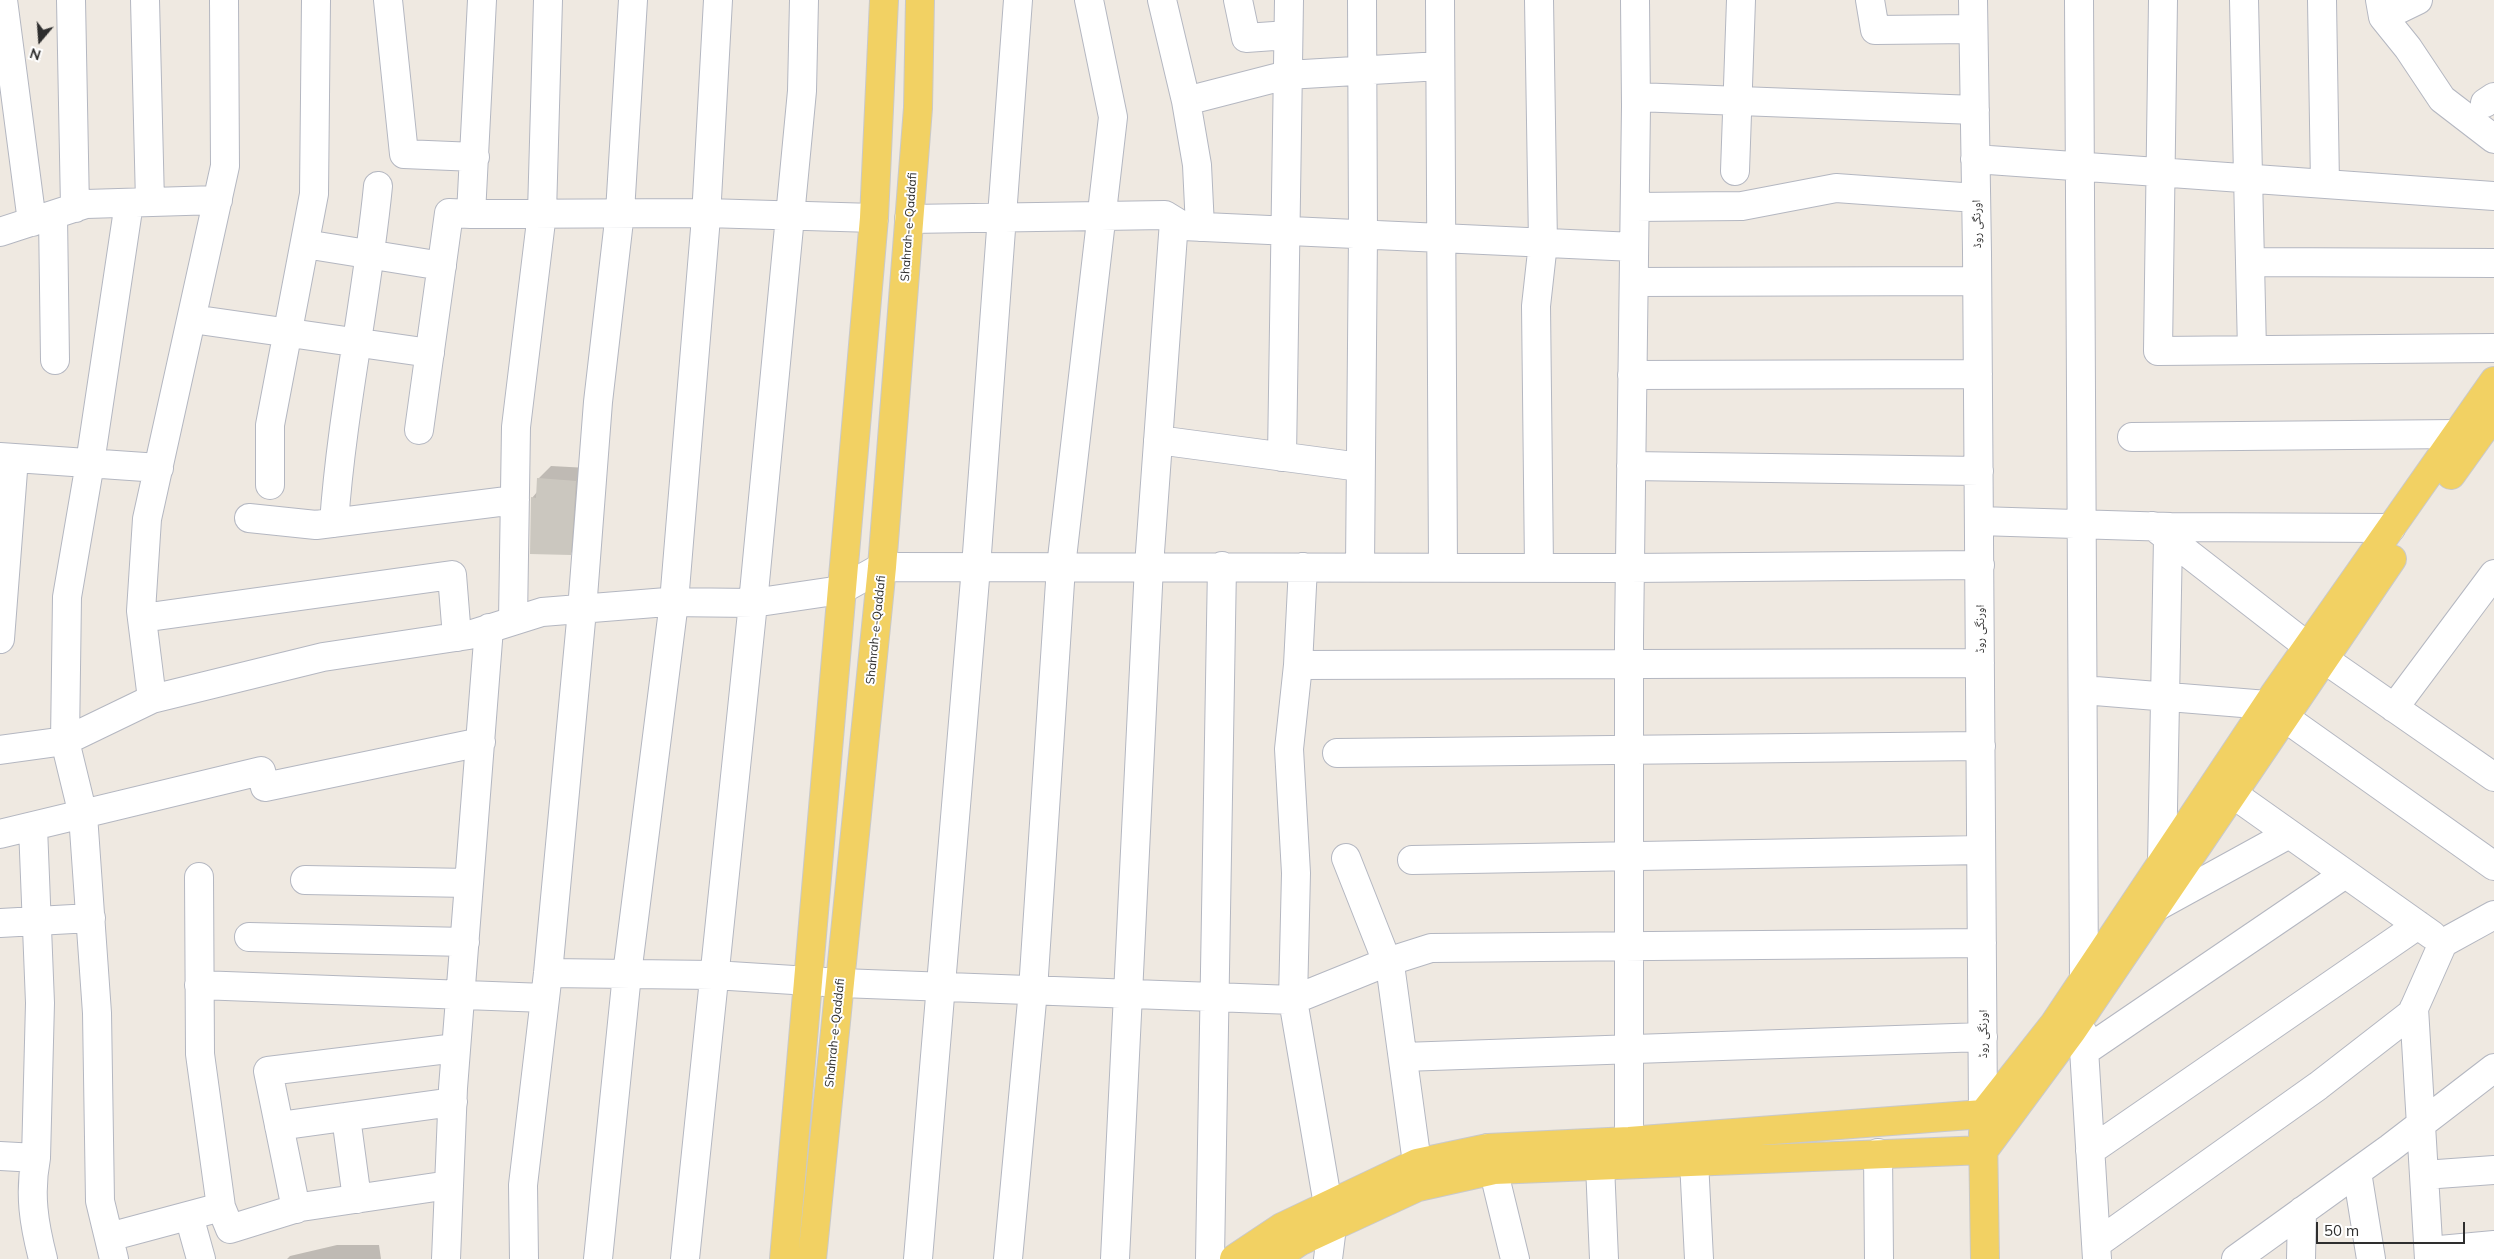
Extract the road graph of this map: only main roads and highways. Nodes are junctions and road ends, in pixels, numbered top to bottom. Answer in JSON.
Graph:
{"nodes":[{"id":1,"x":884,"y":0,"type":"edge"},
{"id":2,"x":920,"y":0,"type":"edge"},
{"id":3,"x":2494,"y":381,"type":"edge"},
{"id":4,"x":2494,"y":415,"type":"edge"},
{"id":5,"x":2317,"y":653,"type":"junction"},
{"id":6,"x":2276,"y":711,"type":"junction"},
{"id":7,"x":1983,"y":1114,"type":"junction"},
{"id":8,"x":1984,"y":1150,"type":"junction"},
{"id":9,"x":1491,"y":1159,"type":"junction"},
{"id":10,"x":1330,"y":1216,"type":"junction"},
{"id":11,"x":784,"y":1259,"type":"edge"},
{"id":12,"x":812,"y":1259,"type":"edge"},
{"id":13,"x":1234,"y":1259,"type":"edge"},
{"id":14,"x":1274,"y":1259,"type":"edge"},
{"id":15,"x":1985,"y":1259,"type":"edge"}],
"edges":[{"from":1,"to":11,"type":"main road"},
{"from":2,"to":12,"type":"main road","name":"Shahrah-e-Qaddafi"},
{"from":3,"to":5,"type":"main road"},
{"from":4,"to":5,"type":"main road"},
{"from":5,"to":6,"type":"main road"},
{"from":6,"to":7,"type":"main road"},
{"from":6,"to":8,"type":"main road"},
{"from":7,"to":8,"type":"main road","name":"اورنگی روڈ"},
{"from":7,"to":9,"type":"main road"},
{"from":8,"to":9,"type":"main road"},
{"from":8,"to":15,"type":"main road","name":"اورنگی روڈ"},
{"from":9,"to":10,"type":"main road"},
{"from":9,"to":10,"type":"main road"},
{"from":10,"to":13,"type":"main road"},
{"from":10,"to":14,"type":"main road"}]}
